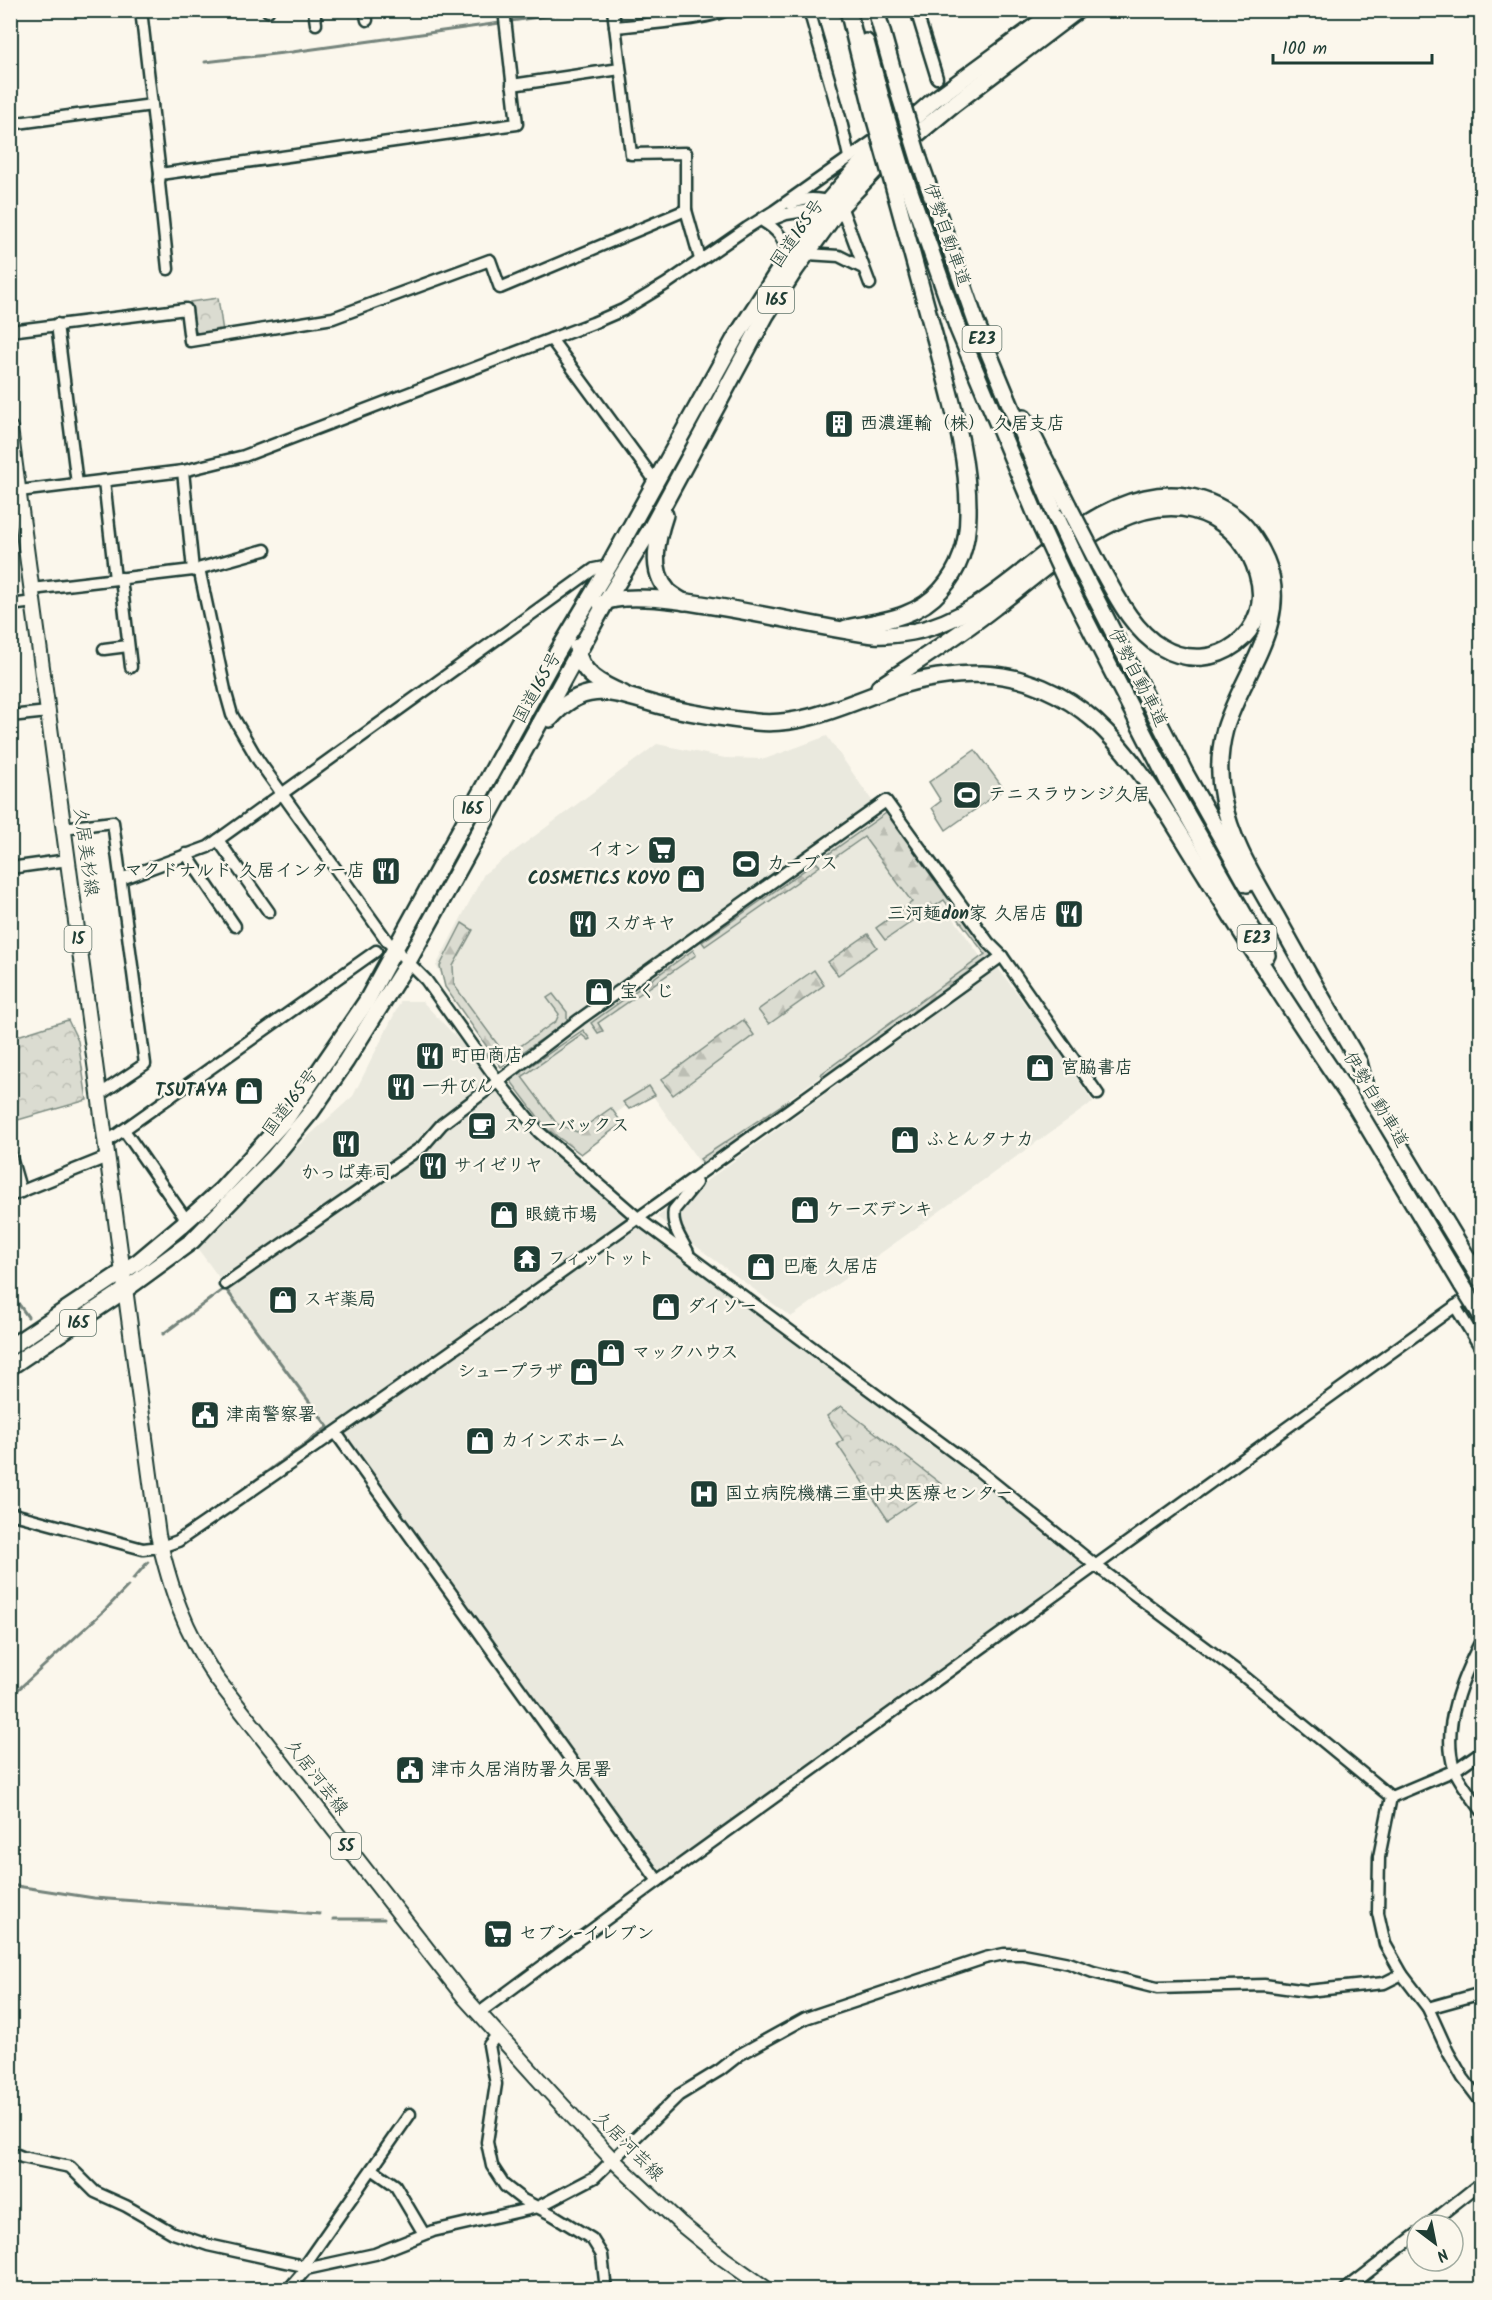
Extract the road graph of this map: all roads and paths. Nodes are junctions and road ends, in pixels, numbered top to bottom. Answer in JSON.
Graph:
{"nodes":[{"id":1,"x":141,"y":10,"type":"edge"},
{"id":2,"x":314,"y":10,"type":"edge"},
{"id":3,"x":504,"y":10,"type":"edge"},
{"id":4,"x":613,"y":10,"type":"edge"},
{"id":5,"x":726,"y":10,"type":"edge"},
{"id":6,"x":809,"y":10,"type":"edge"},
{"id":7,"x":848,"y":10,"type":"edge"},
{"id":8,"x":857,"y":10,"type":"edge"},
{"id":9,"x":876,"y":10,"type":"edge"},
{"id":10,"x":916,"y":10,"type":"edge"},
{"id":11,"x":1057,"y":10,"type":"edge"},
{"id":12,"x":1078,"y":10,"type":"edge"},
{"id":13,"x":316,"y":24,"type":"dead end"},
{"id":14,"x":615,"y":27,"type":"junction"},
{"id":15,"x":620,"y":69,"type":"junction"},
{"id":16,"x":937,"y":78,"type":"dead end"},
{"id":17,"x":513,"y":85,"type":"junction"},
{"id":18,"x":934,"y":100,"type":"junction"},
{"id":19,"x":152,"y":105,"type":"junction"},
{"id":20,"x":880,"y":116,"type":"junction"},
{"id":21,"x":10,"y":124,"type":"edge"},
{"id":22,"x":849,"y":157,"type":"junction"},
{"id":23,"x":160,"y":174,"type":"junction"},
{"id":24,"x":897,"y":174,"type":"junction"},
{"id":25,"x":830,"y":205,"type":"junction"},
{"id":26,"x":686,"y":210,"type":"junction"},
{"id":27,"x":774,"y":211,"type":"junction"},
{"id":28,"x":764,"y":222,"type":"junction"},
{"id":29,"x":807,"y":254,"type":"junction"},
{"id":30,"x":788,"y":256,"type":"junction"},
{"id":31,"x":700,"y":259,"type":"junction"},
{"id":32,"x":863,"y":268,"type":"junction"},
{"id":33,"x":168,"y":269,"type":"dead end"},
{"id":34,"x":870,"y":284,"type":"dead end"},
{"id":35,"x":976,"y":322,"type":"junction"},
{"id":36,"x":57,"y":324,"type":"junction"},
{"id":37,"x":10,"y":331,"type":"edge"},
{"id":38,"x":551,"y":339,"type":"junction"},
{"id":39,"x":10,"y":428,"type":"edge"},
{"id":40,"x":183,"y":471,"type":"junction"},
{"id":41,"x":677,"y":478,"type":"junction"},
{"id":42,"x":104,"y":481,"type":"junction"},
{"id":43,"x":656,"y":482,"type":"junction"},
{"id":44,"x":77,"y":484,"type":"junction"},
{"id":45,"x":15,"y":492,"type":"edge"},
{"id":46,"x":265,"y":550,"type":"dead end"},
{"id":47,"x":609,"y":566,"type":"junction"},
{"id":48,"x":195,"y":571,"type":"junction"},
{"id":49,"x":118,"y":579,"type":"junction"},
{"id":50,"x":33,"y":595,"type":"junction"},
{"id":51,"x":607,"y":600,"type":"junction"},
{"id":52,"x":684,"y":602,"type":"junction"},
{"id":53,"x":10,"y":605,"type":"edge"},
{"id":54,"x":576,"y":620,"type":"junction"},
{"id":55,"x":834,"y":630,"type":"junction"},
{"id":56,"x":128,"y":646,"type":"junction"},
{"id":57,"x":104,"y":650,"type":"dead end"},
{"id":58,"x":578,"y":656,"type":"junction"},
{"id":59,"x":131,"y":667,"type":"dead end"},
{"id":60,"x":624,"y":694,"type":"junction"},
{"id":61,"x":859,"y":700,"type":"junction"},
{"id":62,"x":48,"y":712,"type":"junction"},
{"id":63,"x":10,"y":716,"type":"edge"},
{"id":64,"x":282,"y":793,"type":"junction"},
{"id":65,"x":489,"y":815,"type":"junction"},
{"id":66,"x":63,"y":828,"type":"junction"},
{"id":67,"x":218,"y":840,"type":"junction"},
{"id":68,"x":186,"y":854,"type":"junction"},
{"id":69,"x":68,"y":860,"type":"junction"},
{"id":70,"x":10,"y":868,"type":"edge"},
{"id":71,"x":121,"y":879,"type":"junction"},
{"id":72,"x":269,"y":912,"type":"dead end"},
{"id":73,"x":235,"y":926,"type":"dead end"},
{"id":74,"x":396,"y":950,"type":"junction"},
{"id":75,"x":376,"y":951,"type":"dead end"},
{"id":76,"x":1002,"y":956,"type":"junction"},
{"id":77,"x":408,"y":962,"type":"junction"},
{"id":78,"x":498,"y":1081,"type":"junction"},
{"id":79,"x":1366,"y":1090,"type":"junction"},
{"id":80,"x":1098,"y":1094,"type":"dead end"},
{"id":81,"x":99,"y":1095,"type":"junction"},
{"id":82,"x":1351,"y":1099,"type":"junction"},
{"id":83,"x":124,"y":1130,"type":"junction"},
{"id":84,"x":106,"y":1150,"type":"junction"},
{"id":85,"x":10,"y":1154,"type":"edge"},
{"id":86,"x":708,"y":1169,"type":"junction"},
{"id":87,"x":16,"y":1194,"type":"edge"},
{"id":88,"x":639,"y":1219,"type":"junction"},
{"id":89,"x":188,"y":1221,"type":"junction"},
{"id":90,"x":690,"y":1256,"type":"junction"},
{"id":91,"x":123,"y":1272,"type":"junction"},
{"id":92,"x":1480,"y":1281,"type":"edge"},
{"id":93,"x":225,"y":1284,"type":"dead end"},
{"id":94,"x":125,"y":1290,"type":"junction"},
{"id":95,"x":1455,"y":1306,"type":"junction"},
{"id":96,"x":1482,"y":1317,"type":"edge"},
{"id":97,"x":10,"y":1347,"type":"edge"},
{"id":98,"x":1482,"y":1350,"type":"edge"},
{"id":99,"x":10,"y":1367,"type":"edge"},
{"id":100,"x":336,"y":1433,"type":"junction"},
{"id":101,"x":12,"y":1515,"type":"edge"},
{"id":102,"x":161,"y":1548,"type":"junction"},
{"id":103,"x":1095,"y":1565,"type":"junction"},
{"id":104,"x":1482,"y":1639,"type":"edge"},
{"id":105,"x":1482,"y":1751,"type":"edge"},
{"id":106,"x":1455,"y":1770,"type":"junction"},
{"id":107,"x":1391,"y":1797,"type":"junction"},
{"id":108,"x":1482,"y":1811,"type":"edge"},
{"id":109,"x":658,"y":1881,"type":"junction"},
{"id":110,"x":1402,"y":1974,"type":"junction"},
{"id":111,"x":1482,"y":1993,"type":"edge"},
{"id":112,"x":1428,"y":2008,"type":"junction"},
{"id":113,"x":478,"y":2013,"type":"junction"},
{"id":114,"x":498,"y":2034,"type":"junction"},
{"id":115,"x":1482,"y":2103,"type":"edge"},
{"id":116,"x":410,"y":2114,"type":"dead end"},
{"id":117,"x":10,"y":2152,"type":"edge"},
{"id":118,"x":612,"y":2159,"type":"junction"},
{"id":119,"x":372,"y":2169,"type":"junction"},
{"id":120,"x":1482,"y":2182,"type":"edge"},
{"id":121,"x":538,"y":2207,"type":"junction"},
{"id":122,"x":1443,"y":2213,"type":"edge"},
{"id":123,"x":424,"y":2234,"type":"junction"},
{"id":124,"x":1405,"y":2243,"type":"edge"},
{"id":125,"x":305,"y":2267,"type":"junction"},
{"id":126,"x":288,"y":2289,"type":"edge"},
{"id":127,"x":606,"y":2289,"type":"edge"},
{"id":128,"x":768,"y":2289,"type":"edge"},
{"id":129,"x":1345,"y":2289,"type":"edge"}],
"edges":[{"from":1,"to":19,"type":"street"},
{"from":2,"to":13,"type":"street"},
{"from":3,"to":17,"type":"street"},
{"from":4,"to":14,"type":"street"},
{"from":5,"to":14,"type":"street"},
{"from":6,"to":22,"type":"street"},
{"from":7,"to":20,"type":"highway"},
{"from":8,"to":20,"type":"highway","name":"伊勢自動車道","number":"E23"},
{"from":9,"to":35,"type":"highway","name":"伊勢自動車道","number":"E23","bridge":true},
{"from":10,"to":16,"type":"street"},
{"from":11,"to":18,"type":"highway","name":"国道165号","number":"165"},
{"from":12,"to":25,"type":"highway","name":"国道165号","number":"165"},
{"from":14,"to":15,"type":"street"},
{"from":15,"to":17,"type":"street"},
{"from":15,"to":26,"type":"street"},
{"from":17,"to":23,"type":"street"},
{"from":18,"to":22,"type":"street"},
{"from":18,"to":25,"type":"highway","name":"国道165号","number":"165"},
{"from":19,"to":21,"type":"street"},
{"from":19,"to":23,"type":"street"},
{"from":20,"to":24,"type":"highway","name":"伊勢自動車道","number":"E23","bridge":true},
{"from":22,"to":27,"type":"street"},
{"from":23,"to":33,"type":"street"},
{"from":24,"to":55,"type":"highway"},
{"from":24,"to":82,"type":"highway","name":"伊勢自動車道","number":"E23","bridge":true},
{"from":25,"to":27,"type":"street"},
{"from":25,"to":28,"type":"street"},
{"from":25,"to":29,"type":"highway","name":"国道165号","number":"165"},
{"from":25,"to":30,"type":"highway","name":"国道165号","number":"165"},
{"from":25,"to":32,"type":"street"},
{"from":26,"to":31,"type":"street"},
{"from":26,"to":36,"type":"street"},
{"from":27,"to":31,"type":"street"},
{"from":28,"to":30,"type":"street"},
{"from":28,"to":31,"type":"street"},
{"from":29,"to":32,"type":"street"},
{"from":29,"to":41,"type":"highway","name":"国道165号","number":"165"},
{"from":30,"to":43,"type":"highway","name":"国道165号","number":"165"},
{"from":31,"to":38,"type":"street"},
{"from":32,"to":34,"type":"street"},
{"from":35,"to":61,"type":"highway","bridge":true},
{"from":35,"to":79,"type":"highway","name":"伊勢自動車道","number":"E23","bridge":true},
{"from":36,"to":37,"type":"street"},
{"from":36,"to":44,"type":"street"},
{"from":38,"to":40,"type":"street"},
{"from":38,"to":43,"type":"street"},
{"from":39,"to":45,"type":"main road","name":"久居美杉線","number":"15"},
{"from":40,"to":42,"type":"street"},
{"from":40,"to":48,"type":"street"},
{"from":41,"to":51,"type":"highway","name":"国道165号","number":"165"},
{"from":41,"to":52,"type":"highway"},
{"from":42,"to":44,"type":"street"},
{"from":42,"to":49,"type":"street"},
{"from":43,"to":47,"type":"highway","name":"国道165号","number":"165"},
{"from":44,"to":45,"type":"street"},
{"from":45,"to":50,"type":"main road","name":"久居美杉線","number":"15"},
{"from":46,"to":48,"type":"street"},
{"from":47,"to":54,"type":"highway","name":"国道165号","number":"165"},
{"from":47,"to":64,"type":"street"},
{"from":48,"to":49,"type":"street"},
{"from":48,"to":64,"type":"street"},
{"from":49,"to":50,"type":"street"},
{"from":49,"to":56,"type":"street"},
{"from":50,"to":53,"type":"street"},
{"from":50,"to":62,"type":"main road","name":"久居美杉線","number":"15"},
{"from":51,"to":52,"type":"highway"},
{"from":51,"to":54,"type":"highway"},
{"from":51,"to":58,"type":"highway","name":"国道165号","number":"165"},
{"from":52,"to":55,"type":"highway"},
{"from":54,"to":58,"type":"highway"},
{"from":54,"to":74,"type":"highway","name":"国道165号","number":"165"},
{"from":55,"to":79,"type":"highway"},
{"from":56,"to":57,"type":"street"},
{"from":56,"to":59,"type":"street"},
{"from":58,"to":60,"type":"highway"},
{"from":58,"to":65,"type":"highway","name":"国道165号","number":"165"},
{"from":60,"to":61,"type":"highway"},
{"from":60,"to":65,"type":"highway"},
{"from":61,"to":82,"type":"highway"},
{"from":62,"to":63,"type":"street"},
{"from":62,"to":66,"type":"main road","name":"久居美杉線","number":"15"},
{"from":64,"to":67,"type":"street"},
{"from":64,"to":74,"type":"street"},
{"from":65,"to":77,"type":"highway","name":"国道165号","number":"165"},
{"from":66,"to":69,"type":"main road","name":"久居美杉線","number":"15"},
{"from":66,"to":71,"type":"street"},
{"from":67,"to":68,"type":"street"},
{"from":67,"to":72,"type":"street"},
{"from":68,"to":71,"type":"street"},
{"from":68,"to":73,"type":"street"},
{"from":69,"to":70,"type":"street"},
{"from":69,"to":81,"type":"main road","name":"久居美杉線","number":"15"},
{"from":71,"to":81,"type":"street"},
{"from":74,"to":77,"type":"street"},
{"from":74,"to":89,"type":"highway","name":"国道165号","number":"165"},
{"from":75,"to":83,"type":"street"},
{"from":76,"to":78,"type":"street"},
{"from":76,"to":80,"type":"street"},
{"from":76,"to":86,"type":"street"},
{"from":77,"to":78,"type":"street"},
{"from":77,"to":94,"type":"highway","name":"国道165号","number":"165"},
{"from":78,"to":88,"type":"street"},
{"from":78,"to":93,"type":"street"},
{"from":79,"to":92,"type":"highway","name":"伊勢自動車道","number":"E23"},
{"from":81,"to":84,"type":"main road","name":"久居美杉線","number":"15"},
{"from":82,"to":96,"type":"highway","name":"伊勢自動車道","number":"E23","bridge":true},
{"from":83,"to":84,"type":"street"},
{"from":83,"to":89,"type":"street"},
{"from":84,"to":87,"type":"street"},
{"from":84,"to":91,"type":"main road","name":"久居美杉線","number":"15"},
{"from":85,"to":87,"type":"street"},
{"from":86,"to":88,"type":"street"},
{"from":86,"to":90,"type":"street"},
{"from":88,"to":90,"type":"street"},
{"from":88,"to":100,"type":"street"},
{"from":89,"to":91,"type":"highway","name":"国道165号","number":"165"},
{"from":90,"to":103,"type":"street"},
{"from":91,"to":94,"type":"main road","name":"久居美杉線","number":"15"},
{"from":91,"to":97,"type":"highway","name":"国道165号","number":"165"},
{"from":92,"to":95,"type":"street"},
{"from":94,"to":99,"type":"highway","name":"国道165号","number":"165"},
{"from":94,"to":102,"type":"main road","name":"久居河芸線","number":"55"},
{"from":95,"to":98,"type":"street"},
{"from":95,"to":103,"type":"street"},
{"from":100,"to":102,"type":"street"},
{"from":100,"to":109,"type":"street"},
{"from":101,"to":102,"type":"street"},
{"from":102,"to":113,"type":"main road","name":"久居河芸線","number":"55"},
{"from":103,"to":107,"type":"street"},
{"from":103,"to":109,"type":"street"},
{"from":104,"to":106,"type":"street"},
{"from":105,"to":106,"type":"street"},
{"from":106,"to":107,"type":"street"},
{"from":106,"to":108,"type":"street"},
{"from":107,"to":110,"type":"street"},
{"from":109,"to":113,"type":"street"},
{"from":110,"to":112,"type":"street"},
{"from":110,"to":118,"type":"street"},
{"from":111,"to":112,"type":"street"},
{"from":112,"to":115,"type":"street"},
{"from":113,"to":114,"type":"main road","name":"久居河芸線","number":"55"},
{"from":114,"to":118,"type":"main road","name":"久居河芸線","number":"55"},
{"from":114,"to":121,"type":"street"},
{"from":116,"to":119,"type":"street"},
{"from":117,"to":125,"type":"street"},
{"from":118,"to":121,"type":"street"},
{"from":118,"to":128,"type":"main road","name":"久居河芸線","number":"55"},
{"from":119,"to":123,"type":"street"},
{"from":119,"to":125,"type":"street"},
{"from":120,"to":122,"type":"street"},
{"from":121,"to":123,"type":"street"},
{"from":121,"to":127,"type":"street"},
{"from":123,"to":125,"type":"street"},
{"from":124,"to":129,"type":"street"},
{"from":125,"to":126,"type":"street"}]}
